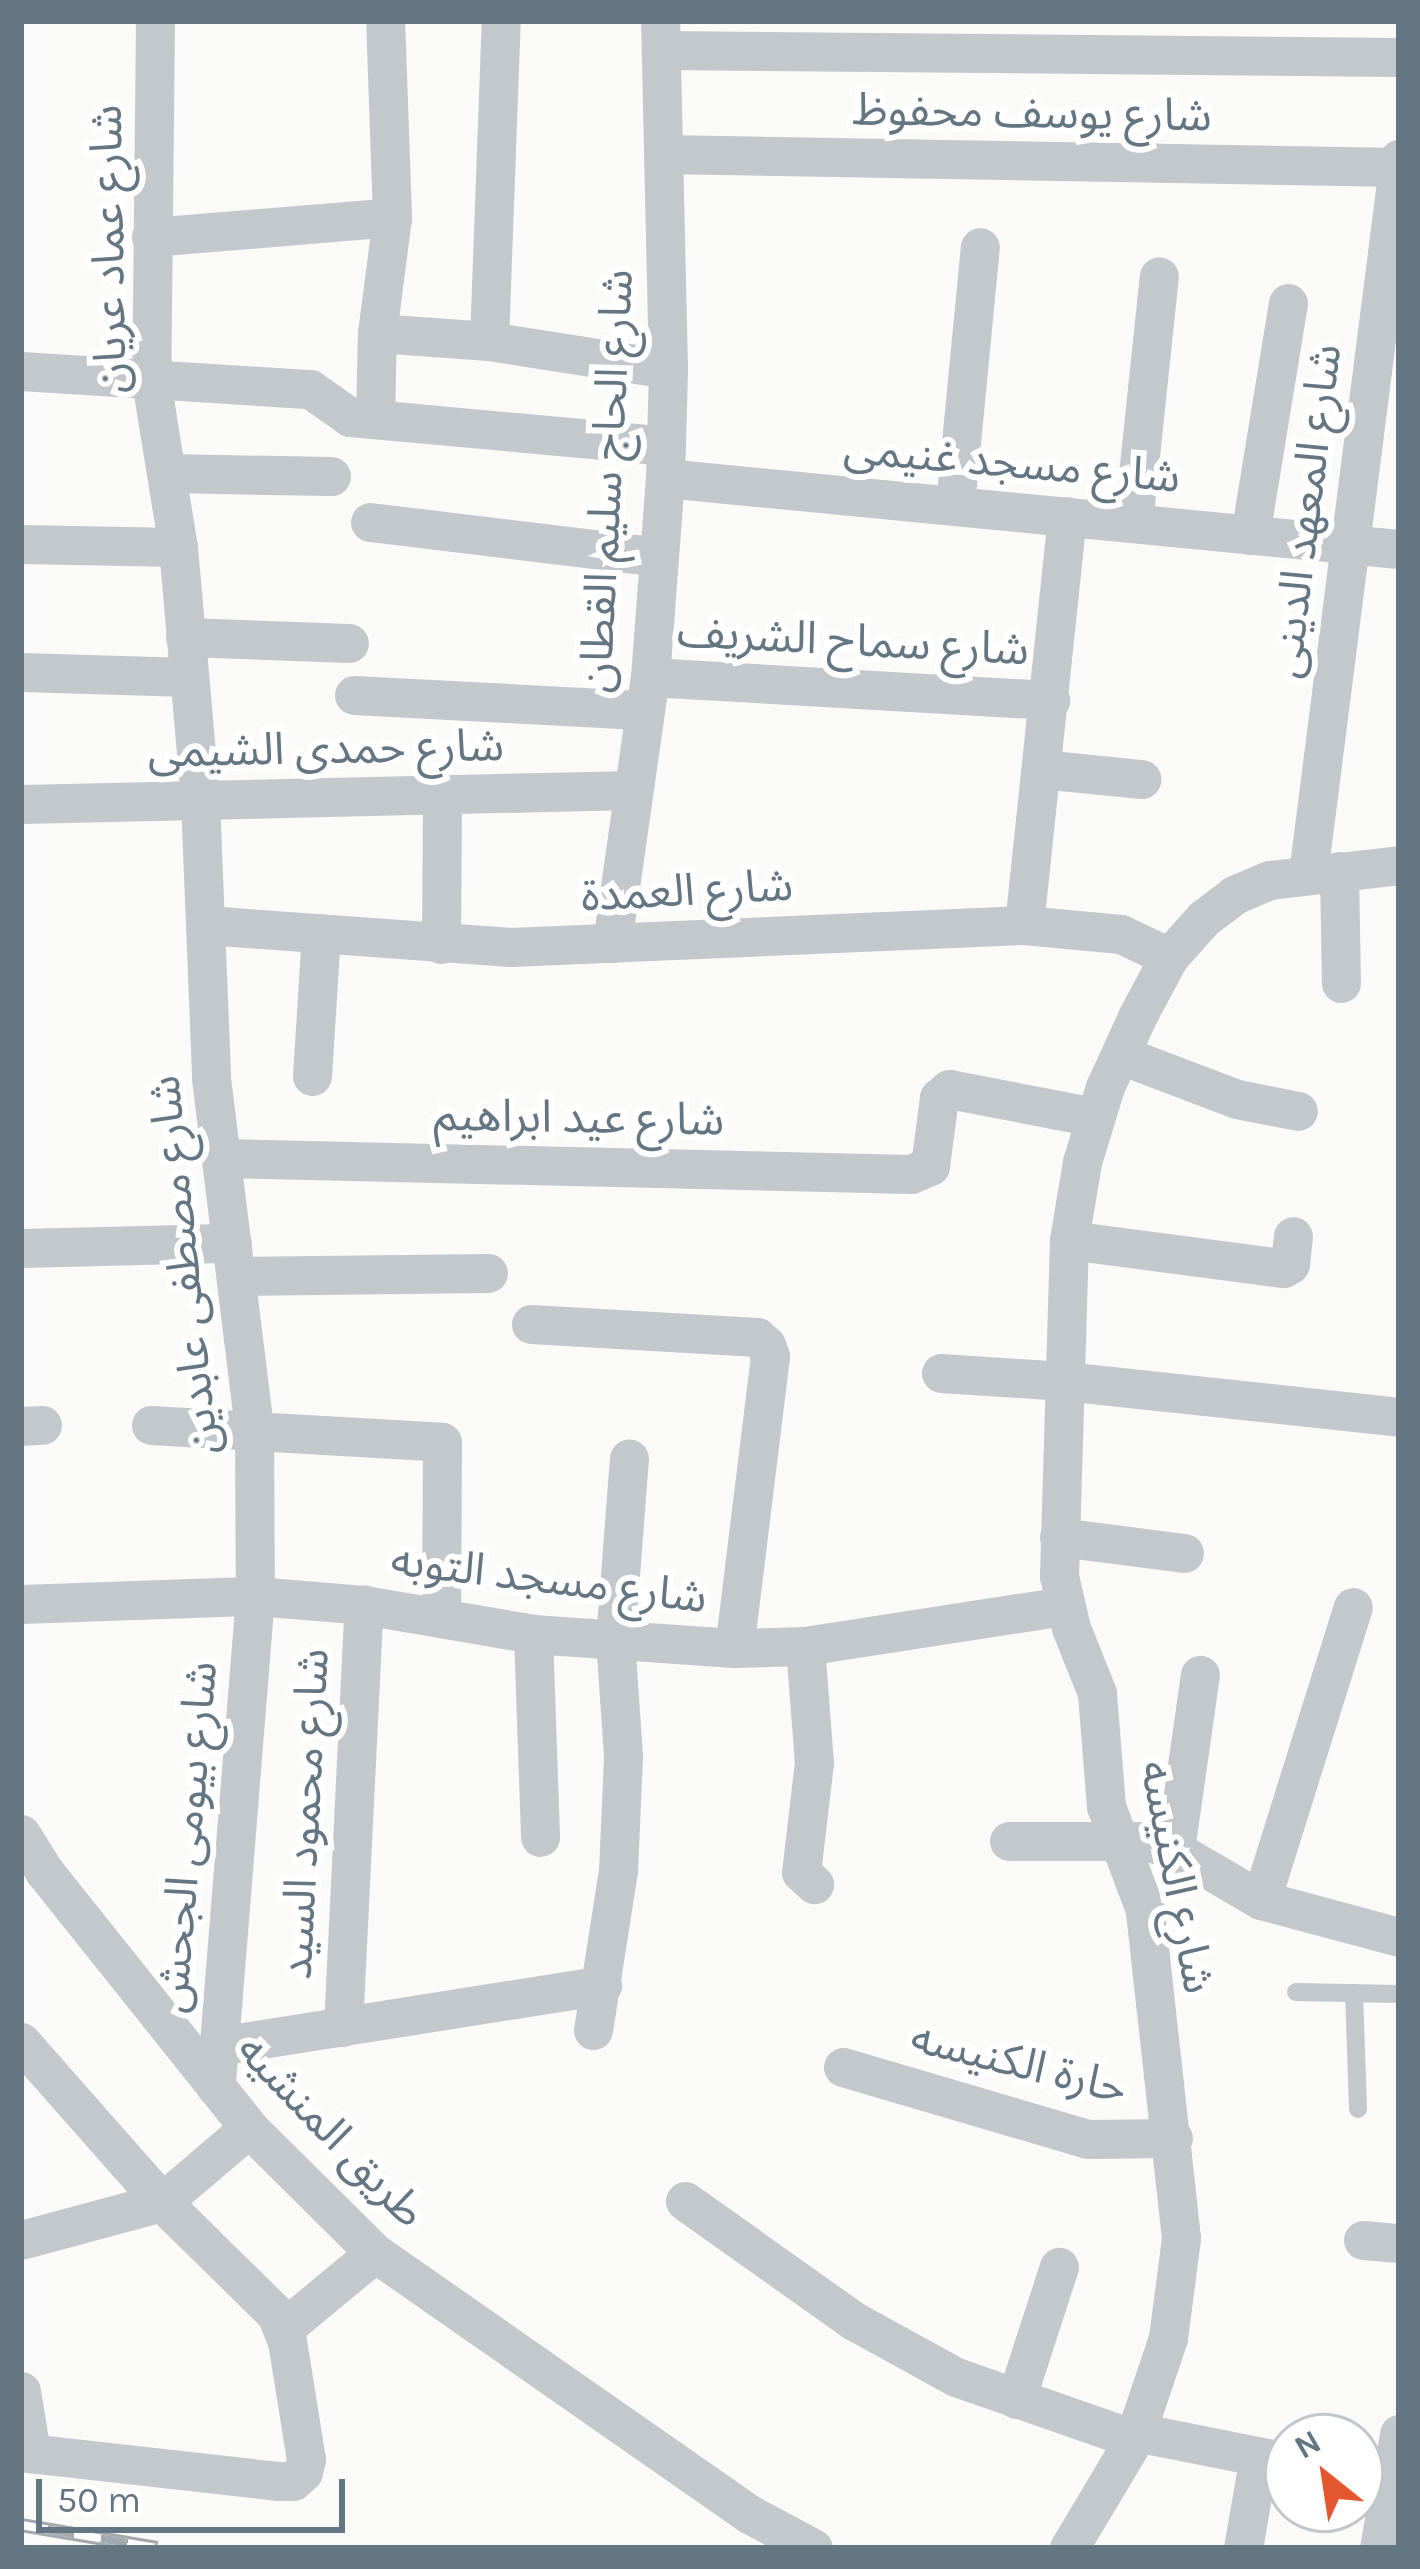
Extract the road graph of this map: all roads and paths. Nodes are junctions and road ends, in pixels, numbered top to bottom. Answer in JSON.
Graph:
{"nodes":[{"id":1,"x":154,"y":21,"type":"edge"},
{"id":2,"x":385,"y":21,"type":"edge"},
{"id":3,"x":501,"y":21,"type":"edge"},
{"id":4,"x":661,"y":36,"type":"edge"},
{"id":5,"x":1399,"y":57,"type":"edge"},
{"id":6,"x":664,"y":154,"type":"junction"},
{"id":7,"x":1398,"y":169,"type":"edge"},
{"id":8,"x":392,"y":217,"type":"junction"},
{"id":9,"x":151,"y":237,"type":"junction"},
{"id":10,"x":980,"y":247,"type":"dead end"},
{"id":11,"x":1159,"y":276,"type":"dead end"},
{"id":12,"x":1288,"y":303,"type":"dead end"},
{"id":13,"x":377,"y":333,"type":"junction"},
{"id":14,"x":489,"y":341,"type":"junction"},
{"id":15,"x":668,"y":369,"type":"junction"},
{"id":16,"x":21,"y":371,"type":"edge"},
{"id":17,"x":152,"y":381,"type":"junction"},
{"id":18,"x":375,"y":418,"type":"junction"},
{"id":19,"x":665,"y":462,"type":"junction"},
{"id":20,"x":170,"y":473,"type":"junction"},
{"id":21,"x":331,"y":476,"type":"dead end"},
{"id":22,"x":955,"y":506,"type":"junction"},
{"id":23,"x":1067,"y":516,"type":"junction"},
{"id":24,"x":370,"y":522,"type":"dead end"},
{"id":25,"x":1133,"y":522,"type":"junction"},
{"id":26,"x":1250,"y":535,"type":"junction"},
{"id":27,"x":21,"y":544,"type":"edge"},
{"id":28,"x":1350,"y":544,"type":"junction"},
{"id":29,"x":178,"y":547,"type":"junction"},
{"id":30,"x":1399,"y":549,"type":"edge"},
{"id":31,"x":659,"y":557,"type":"junction"},
{"id":32,"x":185,"y":637,"type":"junction"},
{"id":33,"x":349,"y":643,"type":"dead end"},
{"id":34,"x":21,"y":672,"type":"edge"},
{"id":35,"x":188,"y":677,"type":"junction"},
{"id":36,"x":647,"y":694,"type":"junction"},
{"id":37,"x":354,"y":695,"type":"dead end"},
{"id":38,"x":1050,"y":700,"type":"junction"},
{"id":39,"x":1042,"y":770,"type":"junction"},
{"id":40,"x":1142,"y":778,"type":"dead end"},
{"id":41,"x":633,"y":790,"type":"junction"},
{"id":42,"x":442,"y":794,"type":"junction"},
{"id":43,"x":200,"y":800,"type":"junction"},
{"id":44,"x":21,"y":803,"type":"edge"},
{"id":45,"x":1399,"y":866,"type":"edge"},
{"id":46,"x":1323,"y":873,"type":"junction"},
{"id":47,"x":205,"y":925,"type":"junction"},
{"id":48,"x":1024,"y":925,"type":"junction"},
{"id":49,"x":321,"y":933,"type":"junction"},
{"id":50,"x":612,"y":943,"type":"junction"},
{"id":51,"x":441,"y":944,"type":"junction"},
{"id":52,"x":1169,"y":957,"type":"junction"},
{"id":53,"x":1341,"y":982,"type":"dead end"},
{"id":54,"x":1120,"y":1054,"type":"junction"},
{"id":55,"x":312,"y":1076,"type":"dead end"},
{"id":56,"x":1298,"y":1112,"type":"dead end"},
{"id":57,"x":1094,"y":1117,"type":"junction"},
{"id":58,"x":223,"y":1158,"type":"junction"},
{"id":59,"x":1293,"y":1236,"type":"dead end"},
{"id":60,"x":1069,"y":1240,"type":"junction"},
{"id":61,"x":21,"y":1248,"type":"edge"},
{"id":62,"x":234,"y":1259,"type":"junction"},
{"id":63,"x":488,"y":1274,"type":"dead end"},
{"id":64,"x":531,"y":1324,"type":"dead end"},
{"id":65,"x":941,"y":1373,"type":"dead end"},
{"id":66,"x":1064,"y":1381,"type":"junction"},
{"id":67,"x":1399,"y":1417,"type":"edge"},
{"id":68,"x":151,"y":1425,"type":"dead end"},
{"id":69,"x":254,"y":1429,"type":"junction"},
{"id":70,"x":629,"y":1459,"type":"dead end"},
{"id":71,"x":1059,"y":1538,"type":"junction"},
{"id":72,"x":1184,"y":1553,"type":"dead end"},
{"id":73,"x":255,"y":1596,"type":"junction"},
{"id":74,"x":21,"y":1604,"type":"edge"},
{"id":75,"x":364,"y":1605,"type":"junction"},
{"id":76,"x":1064,"y":1606,"type":"junction"},
{"id":77,"x":1353,"y":1607,"type":"dead end"},
{"id":78,"x":441,"y":1617,"type":"junction"},
{"id":79,"x":533,"y":1634,"type":"junction"},
{"id":80,"x":615,"y":1640,"type":"junction"},
{"id":81,"x":806,"y":1646,"type":"junction"},
{"id":82,"x":734,"y":1648,"type":"junction"},
{"id":83,"x":1200,"y":1675,"type":"dead end"},
{"id":84,"x":21,"y":1834,"type":"edge"},
{"id":85,"x":540,"y":1837,"type":"dead end"},
{"id":86,"x":1118,"y":1840,"type":"junction"},
{"id":87,"x":1009,"y":1841,"type":"dead end"},
{"id":88,"x":1175,"y":1850,"type":"junction"},
{"id":89,"x":814,"y":1884,"type":"dead end"},
{"id":90,"x":1261,"y":1900,"type":"junction"},
{"id":91,"x":1399,"y":1937,"type":"edge"},
{"id":92,"x":602,"y":1985,"type":"junction"},
{"id":93,"x":1296,"y":1992,"type":"dead end"},
{"id":94,"x":1354,"y":1994,"type":"junction"},
{"id":95,"x":1399,"y":1994,"type":"edge"},
{"id":96,"x":343,"y":2027,"type":"junction"},
{"id":97,"x":593,"y":2030,"type":"dead end"},
{"id":98,"x":22,"y":2046,"type":"edge"},
{"id":99,"x":218,"y":2046,"type":"junction"},
{"id":100,"x":843,"y":2067,"type":"dead end"},
{"id":101,"x":216,"y":2086,"type":"junction"},
{"id":102,"x":1358,"y":2109,"type":"dead end"},
{"id":103,"x":249,"y":2128,"type":"junction"},
{"id":104,"x":1173,"y":2138,"type":"junction"},
{"id":105,"x":685,"y":2201,"type":"dead end"},
{"id":106,"x":163,"y":2202,"type":"junction"},
{"id":107,"x":21,"y":2240,"type":"edge"},
{"id":108,"x":375,"y":2253,"type":"junction"},
{"id":109,"x":1059,"y":2267,"type":"dead end"},
{"id":110,"x":283,"y":2329,"type":"junction"},
{"id":111,"x":21,"y":2391,"type":"edge"},
{"id":112,"x":1016,"y":2398,"type":"junction"},
{"id":113,"x":1399,"y":2434,"type":"edge"},
{"id":114,"x":1135,"y":2436,"type":"junction"},
{"id":115,"x":26,"y":2452,"type":"edge"},
{"id":116,"x":1264,"y":2458,"type":"edge"},
{"id":117,"x":1384,"y":2482,"type":"edge"},
{"id":118,"x":1264,"y":2486,"type":"edge"},
{"id":119,"x":813,"y":2548,"type":"edge"},
{"id":120,"x":1069,"y":2548,"type":"edge"},
{"id":121,"x":1243,"y":2548,"type":"edge"}],
"edges":[{"from":1,"to":9,"type":"street","name":"شارع عماد عريان"},
{"from":2,"to":8,"type":"street"},
{"from":3,"to":14,"type":"street"},
{"from":4,"to":5,"type":"street"},
{"from":4,"to":6,"type":"street","name":"شارع الحاج سليم القطان"},
{"from":6,"to":7,"type":"street","name":"شارع يوسف محفوظ"},
{"from":6,"to":15,"type":"street","name":"شارع الحاج سليم القطان"},
{"from":7,"to":28,"type":"street","name":"شارع المعهد الدينى"},
{"from":8,"to":9,"type":"street"},
{"from":8,"to":13,"type":"street"},
{"from":9,"to":17,"type":"street","name":"شارع عماد عريان"},
{"from":10,"to":22,"type":"street"},
{"from":11,"to":25,"type":"street"},
{"from":12,"to":26,"type":"street"},
{"from":13,"to":14,"type":"street"},
{"from":13,"to":18,"type":"street"},
{"from":14,"to":15,"type":"street"},
{"from":15,"to":19,"type":"street","name":"شارع الحاج سليم القطان"},
{"from":16,"to":17,"type":"street","name":"شارع مسجد غنيمى"},
{"from":17,"to":18,"type":"street","name":"شارع مسجد غنيمى"},
{"from":17,"to":20,"type":"street","name":"شارع عماد عريان"},
{"from":18,"to":19,"type":"street","name":"شارع مسجد غنيمى"},
{"from":19,"to":22,"type":"street","name":"شارع مسجد غنيمى"},
{"from":19,"to":31,"type":"street","name":"شارع الحاج سليم القطان"},
{"from":20,"to":21,"type":"street"},
{"from":20,"to":29,"type":"street","name":"شارع عماد عريان"},
{"from":22,"to":23,"type":"street","name":"شارع مسجد غنيمى"},
{"from":23,"to":25,"type":"street","name":"شارع مسجد غنيمى"},
{"from":23,"to":38,"type":"street"},
{"from":24,"to":31,"type":"street"},
{"from":25,"to":26,"type":"street","name":"شارع مسجد غنيمى"},
{"from":26,"to":28,"type":"street","name":"شارع مسجد غنيمى"},
{"from":27,"to":29,"type":"street"},
{"from":28,"to":30,"type":"street","name":"شارع مسجد غنيمى"},
{"from":28,"to":46,"type":"street","name":"شارع المعهد الدينى"},
{"from":29,"to":32,"type":"street","name":"شارع عماد عريان"},
{"from":31,"to":36,"type":"street","name":"شارع الحاج سليم القطان"},
{"from":32,"to":33,"type":"street"},
{"from":32,"to":35,"type":"street","name":"شارع عماد عريان"},
{"from":34,"to":35,"type":"street"},
{"from":35,"to":43,"type":"street","name":"شارع عماد عريان"},
{"from":36,"to":37,"type":"street","name":"شارع سماح الشريف"},
{"from":36,"to":38,"type":"street","name":"شارع سماح الشريف"},
{"from":36,"to":41,"type":"street","name":"شارع الحاج سليم القطان"},
{"from":38,"to":39,"type":"street"},
{"from":39,"to":40,"type":"street"},
{"from":39,"to":48,"type":"street"},
{"from":41,"to":42,"type":"street","name":"شارع حمدى الشيمى"},
{"from":41,"to":50,"type":"street","name":"شارع الحاج سليم القطان"},
{"from":42,"to":43,"type":"street","name":"شارع حمدى الشيمى"},
{"from":42,"to":51,"type":"street"},
{"from":43,"to":44,"type":"street","name":"شارع حمدى الشيمى"},
{"from":43,"to":47,"type":"street","name":"شارع عماد عريان"},
{"from":45,"to":46,"type":"street"},
{"from":46,"to":52,"type":"street","name":"شارع الكنيسه"},
{"from":46,"to":53,"type":"street","name":"شارع المعهد الدينى"},
{"from":47,"to":49,"type":"street","name":"شارع العمدة"},
{"from":47,"to":58,"type":"street","name":"شارع مصطفى عابدين"},
{"from":48,"to":50,"type":"street","name":"شارع العمدة"},
{"from":48,"to":52,"type":"street","name":"شارع العمدة"},
{"from":49,"to":51,"type":"street","name":"شارع العمدة"},
{"from":49,"to":55,"type":"street"},
{"from":50,"to":51,"type":"street","name":"شارع العمدة"},
{"from":52,"to":54,"type":"street","name":"شارع الكنيسه"},
{"from":54,"to":56,"type":"street"},
{"from":54,"to":57,"type":"street","name":"شارع الكنيسه"},
{"from":57,"to":58,"type":"street","name":"شارع عيد ابراهيم"},
{"from":57,"to":60,"type":"street","name":"شارع الكنيسه"},
{"from":58,"to":62,"type":"street","name":"شارع مصطفى عابدين"},
{"from":59,"to":60,"type":"street"},
{"from":60,"to":66,"type":"street","name":"شارع الكنيسه"},
{"from":61,"to":62,"type":"street"},
{"from":62,"to":63,"type":"street"},
{"from":62,"to":69,"type":"street","name":"شارع مصطفى عابدين"},
{"from":64,"to":82,"type":"street"},
{"from":65,"to":66,"type":"street"},
{"from":66,"to":67,"type":"street"},
{"from":66,"to":71,"type":"street","name":"شارع الكنيسه"},
{"from":68,"to":69,"type":"street"},
{"from":69,"to":73,"type":"street","name":"شارع مصطفى عابدين"},
{"from":69,"to":78,"type":"street"},
{"from":70,"to":80,"type":"street"},
{"from":71,"to":72,"type":"street"},
{"from":71,"to":76,"type":"street","name":"شارع الكنيسه"},
{"from":73,"to":74,"type":"street","name":"شارع مسجد التوبه"},
{"from":73,"to":75,"type":"street","name":"شارع مسجد التوبه"},
{"from":73,"to":99,"type":"street","name":"شارع بيومى الجحش"},
{"from":75,"to":78,"type":"street","name":"شارع مسجد التوبه"},
{"from":75,"to":96,"type":"street","name":"شارع محمود السيد"},
{"from":76,"to":81,"type":"street","name":"شارع مسجد التوبه"},
{"from":76,"to":86,"type":"street","name":"شارع الكنيسه"},
{"from":77,"to":90,"type":"street"},
{"from":78,"to":79,"type":"street","name":"شارع مسجد التوبه"},
{"from":79,"to":80,"type":"street","name":"شارع مسجد التوبه"},
{"from":79,"to":85,"type":"street"},
{"from":80,"to":82,"type":"street","name":"شارع مسجد التوبه"},
{"from":80,"to":92,"type":"street"},
{"from":81,"to":82,"type":"street","name":"شارع مسجد التوبه"},
{"from":81,"to":89,"type":"street"},
{"from":83,"to":88,"type":"street"},
{"from":84,"to":101,"type":"street","name":"طريق المنشيه"},
{"from":86,"to":87,"type":"street"},
{"from":86,"to":88,"type":"street"},
{"from":86,"to":104,"type":"street","name":"شارع الكنيسه"},
{"from":88,"to":90,"type":"street"},
{"from":90,"to":91,"type":"street"},
{"from":92,"to":96,"type":"street"},
{"from":92,"to":97,"type":"street"},
{"from":93,"to":94,"type":"lane"},
{"from":94,"to":95,"type":"lane"},
{"from":94,"to":102,"type":"lane"},
{"from":96,"to":99,"type":"street"},
{"from":98,"to":106,"type":"street"},
{"from":99,"to":101,"type":"street","name":"شارع بيومى الجحش"},
{"from":100,"to":104,"type":"street","name":"حارة الكنيسه"},
{"from":101,"to":103,"type":"street","name":"طريق المنشيه"},
{"from":103,"to":106,"type":"street"},
{"from":103,"to":108,"type":"street","name":"طريق المنشيه"},
{"from":104,"to":114,"type":"street","name":"شارع الكنيسه"},
{"from":105,"to":112,"type":"street"},
{"from":106,"to":107,"type":"street"},
{"from":106,"to":110,"type":"street"},
{"from":108,"to":110,"type":"street"},
{"from":108,"to":119,"type":"street","name":"طريق المنشيه"},
{"from":109,"to":112,"type":"street"},
{"from":110,"to":115,"type":"street"},
{"from":111,"to":115,"type":"street"},
{"from":112,"to":114,"type":"street"},
{"from":113,"to":117,"type":"street"},
{"from":114,"to":116,"type":"street"},
{"from":114,"to":120,"type":"street","name":"شارع الكنيسه"},
{"from":118,"to":121,"type":"street"}]}
